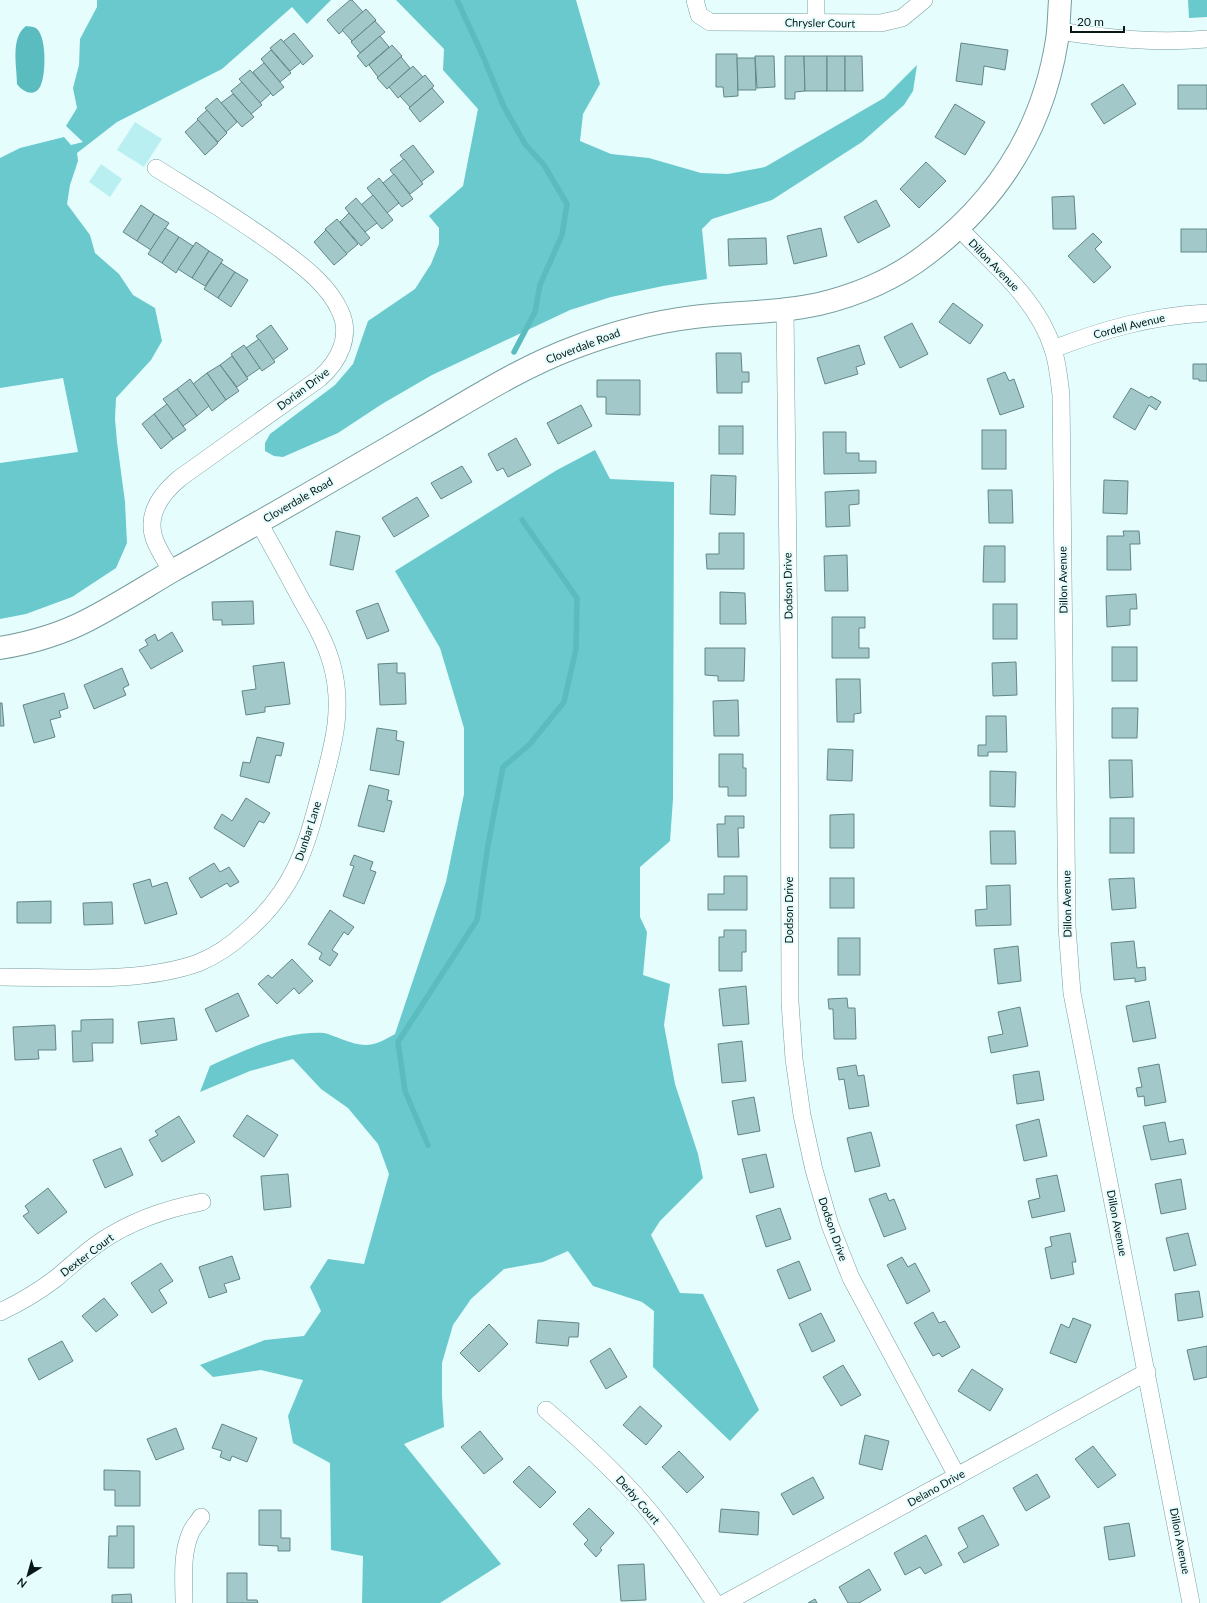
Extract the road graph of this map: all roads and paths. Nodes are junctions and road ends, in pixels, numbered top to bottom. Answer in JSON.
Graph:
{"nodes":[{"id":1,"x":694,"y":0,"type":"edge"},
{"id":2,"x":816,"y":0,"type":"edge"},
{"id":3,"x":924,"y":0,"type":"edge"},
{"id":4,"x":1060,"y":0,"type":"edge"},
{"id":5,"x":816,"y":22,"type":"junction"},
{"id":6,"x":1058,"y":31,"type":"junction"},
{"id":7,"x":1207,"y":39,"type":"edge"},
{"id":8,"x":156,"y":168,"type":"dead end"},
{"id":9,"x":959,"y":228,"type":"junction"},
{"id":10,"x":785,"y":309,"type":"junction"},
{"id":11,"x":1207,"y":313,"type":"edge"},
{"id":12,"x":1053,"y":349,"type":"junction"},
{"id":13,"x":259,"y":523,"type":"junction"},
{"id":14,"x":172,"y":572,"type":"junction"},
{"id":15,"x":0,"y":648,"type":"edge"},
{"id":16,"x":0,"y":977,"type":"edge"},
{"id":17,"x":202,"y":1202,"type":"dead end"},
{"id":18,"x":0,"y":1312,"type":"edge"},
{"id":19,"x":1147,"y":1372,"type":"junction"},
{"id":20,"x":546,"y":1410,"type":"dead end"},
{"id":21,"x":957,"y":1476,"type":"junction"},
{"id":22,"x":202,"y":1517,"type":"dead end"},
{"id":23,"x":184,"y":1603,"type":"edge"},
{"id":24,"x":715,"y":1603,"type":"edge"},
{"id":25,"x":725,"y":1603,"type":"edge"},
{"id":26,"x":1191,"y":1603,"type":"edge"}],
"edges":[{"from":1,"to":5,"type":"street","name":"Chrysler Court"},
{"from":2,"to":5,"type":"street"},
{"from":3,"to":5,"type":"street","name":"Chrysler Court"},
{"from":4,"to":6,"type":"street","name":"Cloverdale Road"},
{"from":6,"to":7,"type":"street"},
{"from":6,"to":9,"type":"street","name":"Cloverdale Road"},
{"from":8,"to":14,"type":"street","name":"Dorian Drive"},
{"from":9,"to":10,"type":"street","name":"Cloverdale Road"},
{"from":9,"to":12,"type":"street","name":"Dillon Avenue"},
{"from":10,"to":13,"type":"street","name":"Cloverdale Road"},
{"from":10,"to":21,"type":"street","name":"Dodson Drive"},
{"from":11,"to":12,"type":"street","name":"Cordell Avenue"},
{"from":12,"to":19,"type":"street","name":"Dillon Avenue"},
{"from":13,"to":14,"type":"street","name":"Cloverdale Road"},
{"from":13,"to":16,"type":"street","name":"Dunbar Lane"},
{"from":14,"to":15,"type":"street","name":"Cloverdale Road"},
{"from":17,"to":18,"type":"street","name":"Dexter Court"},
{"from":19,"to":21,"type":"street","name":"Delano Drive"},
{"from":19,"to":26,"type":"street","name":"Dillon Avenue"},
{"from":20,"to":24,"type":"street","name":"Derby Court"},
{"from":21,"to":25,"type":"street","name":"Delano Drive"},
{"from":22,"to":23,"type":"street"}]}
